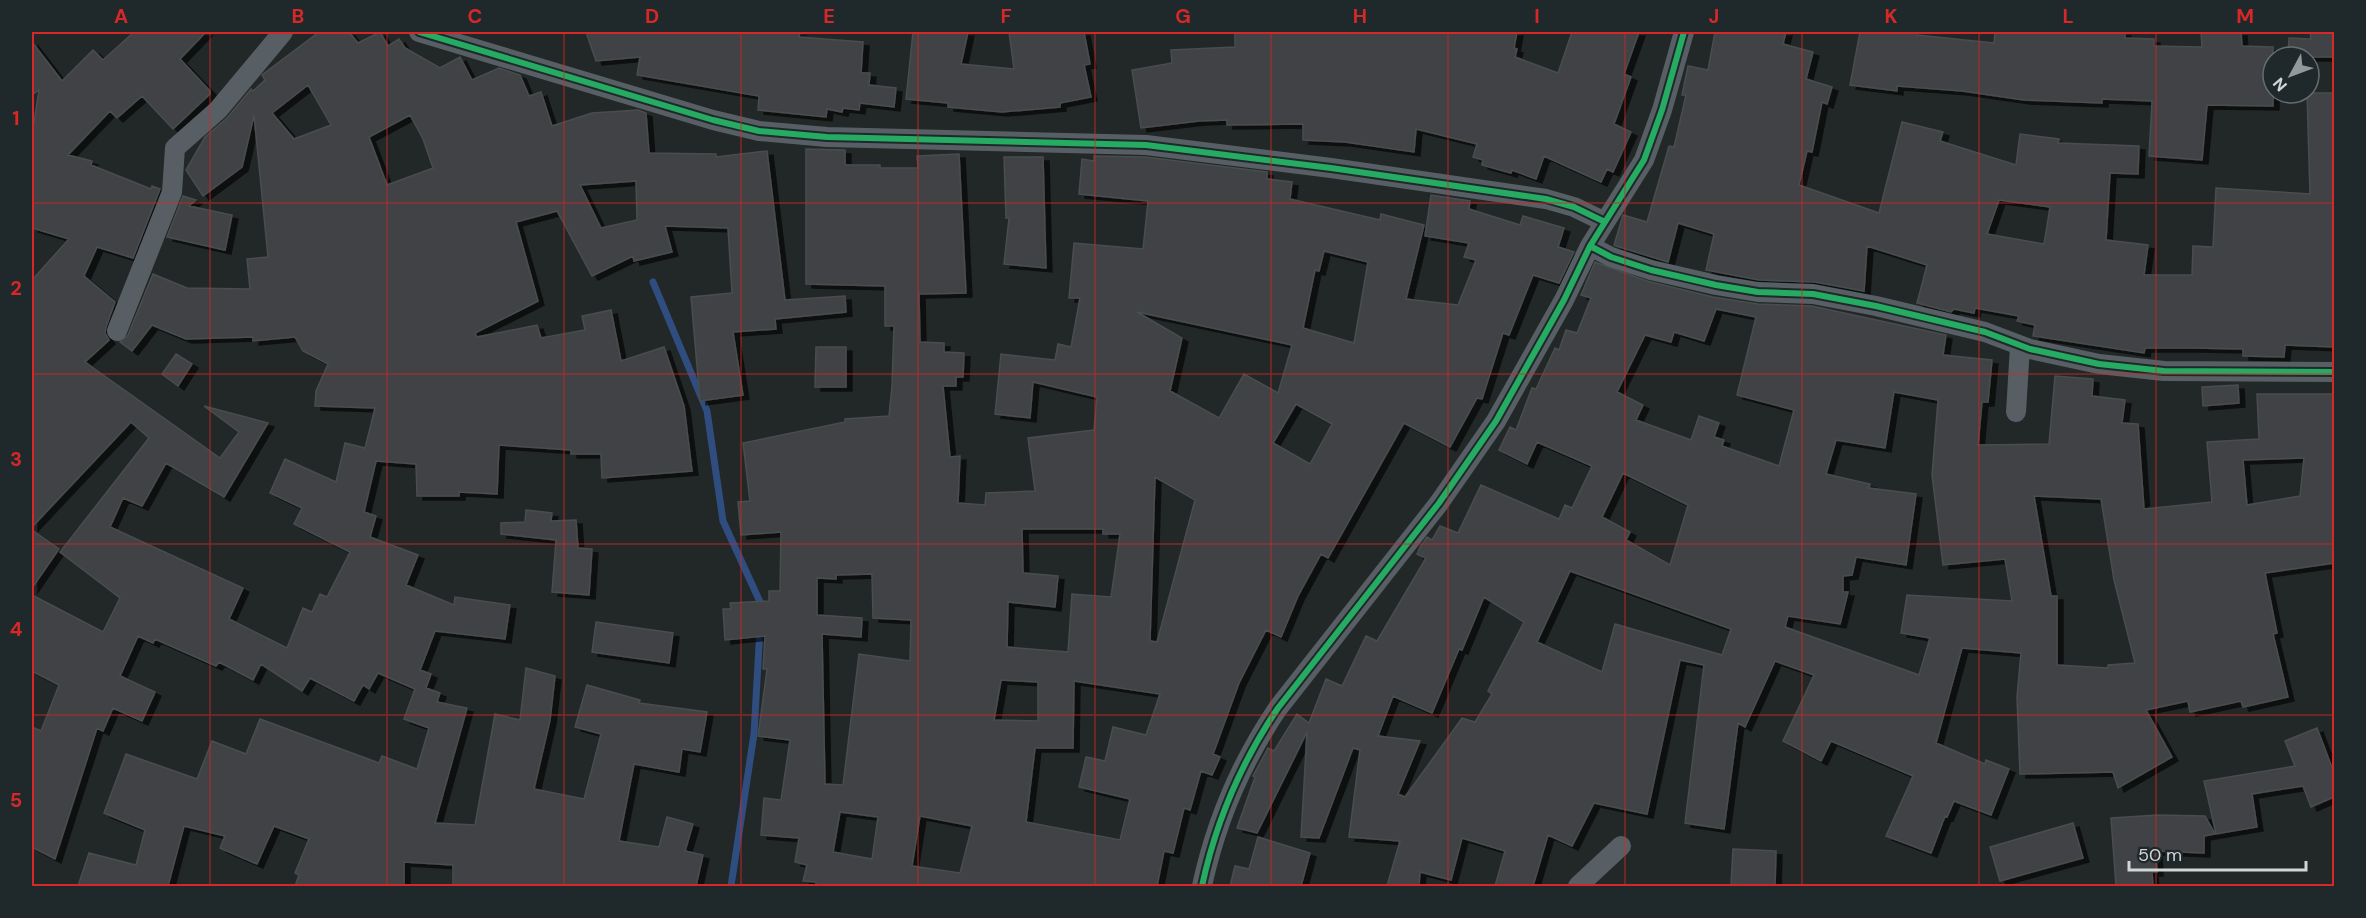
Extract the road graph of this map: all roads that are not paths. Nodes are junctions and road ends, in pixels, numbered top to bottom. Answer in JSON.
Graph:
{"nodes":[{"id":1,"x":283,"y":32,"type":"edge"},
{"id":2,"x":420,"y":32,"type":"edge"},
{"id":3,"x":1684,"y":32,"type":"edge"},
{"id":4,"x":1605,"y":222,"type":"junction"},
{"id":5,"x":1590,"y":246,"type":"junction"},
{"id":6,"x":117,"y":331,"type":"dead end"},
{"id":7,"x":2020,"y":346,"type":"junction"},
{"id":8,"x":2334,"y":372,"type":"edge"},
{"id":9,"x":2016,"y":412,"type":"dead end"},
{"id":10,"x":1621,"y":846,"type":"dead end"},
{"id":11,"x":1202,"y":886,"type":"edge"},
{"id":12,"x":1578,"y":886,"type":"edge"}],
"edges":[{"from":1,"to":6,"type":"street"},
{"from":2,"to":4,"type":"street"},
{"from":3,"to":4,"type":"street"},
{"from":4,"to":5,"type":"street"},
{"from":5,"to":7,"type":"street"},
{"from":5,"to":11,"type":"street"},
{"from":7,"to":8,"type":"street"},
{"from":7,"to":9,"type":"street"},
{"from":10,"to":12,"type":"street"}]}
